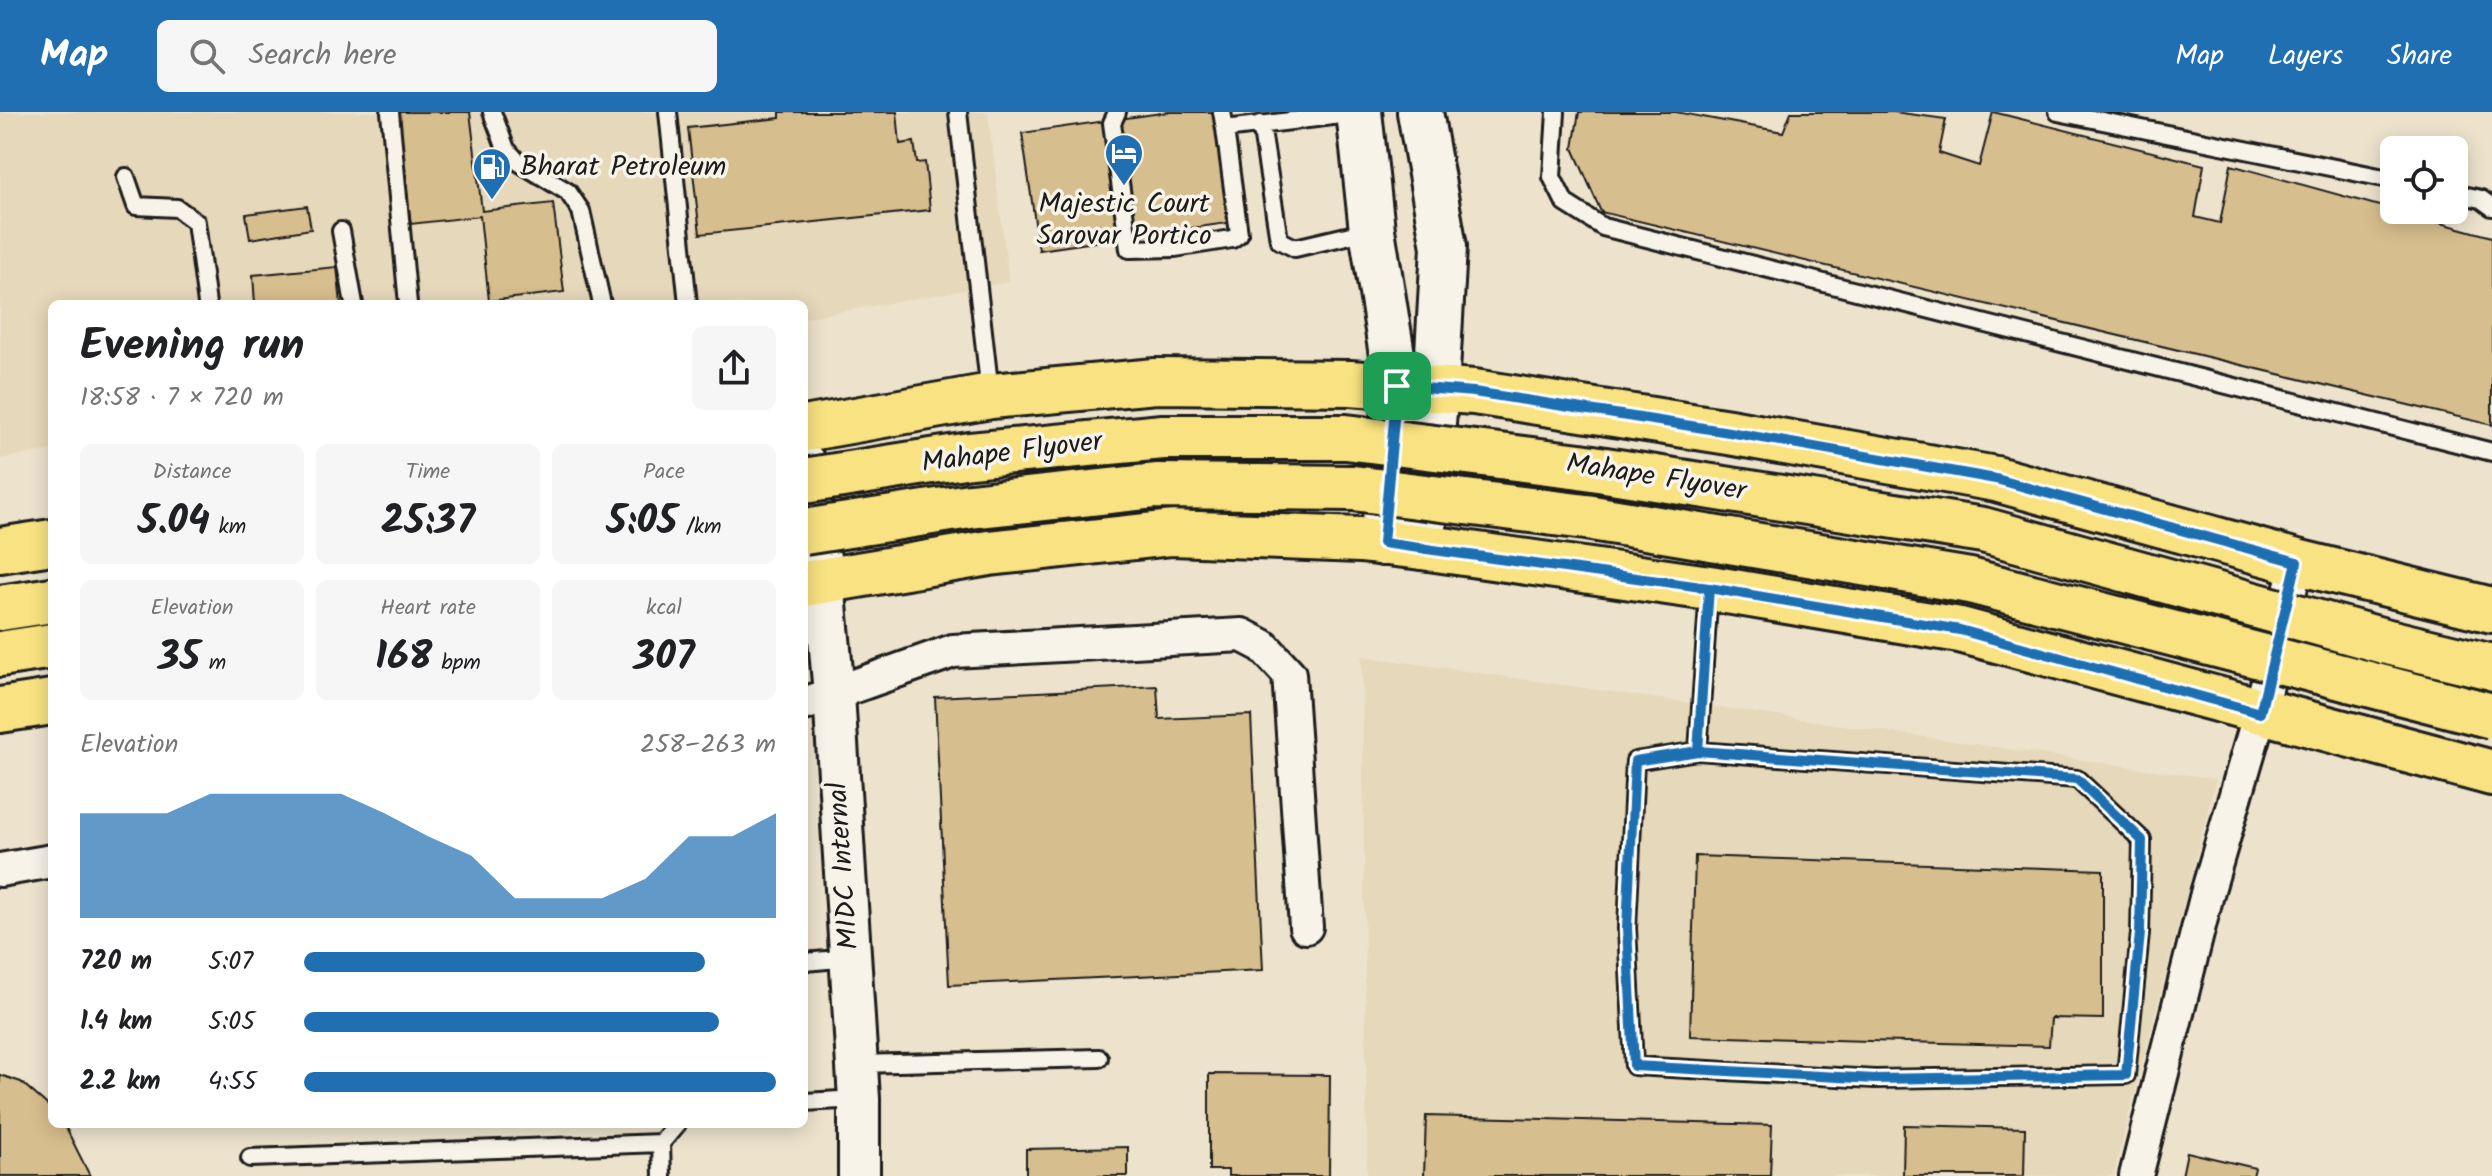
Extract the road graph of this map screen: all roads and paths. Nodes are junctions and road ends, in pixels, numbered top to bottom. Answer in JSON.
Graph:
{"nodes":[{"id":1,"x":390,"y":112,"type":"edge"},
{"id":2,"x":492,"y":112,"type":"edge"},
{"id":3,"x":668,"y":112,"type":"edge"},
{"id":4,"x":958,"y":112,"type":"edge"},
{"id":5,"x":1117,"y":112,"type":"edge"},
{"id":6,"x":1222,"y":112,"type":"edge"},
{"id":7,"x":1420,"y":112,"type":"edge"},
{"id":8,"x":1556,"y":112,"type":"edge"},
{"id":9,"x":2058,"y":112,"type":"edge"},
{"id":10,"x":1359,"y":113,"type":"edge"},
{"id":11,"x":1261,"y":124,"type":"junction"},
{"id":12,"x":1225,"y":129,"type":"junction"},
{"id":13,"x":126,"y":177,"type":"dead end"},
{"id":14,"x":2380,"y":177,"type":"edge"},
{"id":15,"x":2468,"y":196,"type":"edge"},
{"id":16,"x":2492,"y":207,"type":"edge"},
{"id":17,"x":1372,"y":230,"type":"junction"},
{"id":18,"x":341,"y":231,"type":"dead end"},
{"id":19,"x":206,"y":300,"type":"edge"},
{"id":20,"x":353,"y":300,"type":"edge"},
{"id":21,"x":408,"y":300,"type":"edge"},
{"id":22,"x":601,"y":300,"type":"edge"},
{"id":23,"x":688,"y":300,"type":"edge"},
{"id":24,"x":1417,"y":387,"type":"junction"},
{"id":25,"x":991,"y":396,"type":"junction"},
{"id":26,"x":808,"y":428,"type":"edge"},
{"id":27,"x":2492,"y":452,"type":"edge"},
{"id":28,"x":808,"y":480,"type":"edge"},
{"id":29,"x":808,"y":510,"type":"edge"},
{"id":30,"x":808,"y":531,"type":"edge"},
{"id":31,"x":48,"y":543,"type":"edge"},
{"id":32,"x":1403,"y":545,"type":"junction"},
{"id":33,"x":0,"y":550,"type":"edge"},
{"id":34,"x":2297,"y":562,"type":"junction"},
{"id":35,"x":814,"y":583,"type":"edge"},
{"id":36,"x":1709,"y":588,"type":"junction"},
{"id":37,"x":48,"y":601,"type":"edge"},
{"id":38,"x":0,"y":608,"type":"edge"},
{"id":39,"x":2492,"y":610,"type":"edge"},
{"id":40,"x":48,"y":647,"type":"edge"},
{"id":41,"x":0,"y":654,"type":"edge"},
{"id":42,"x":2492,"y":667,"type":"edge"},
{"id":43,"x":819,"y":699,"type":"edge"},
{"id":44,"x":48,"y":703,"type":"edge"},
{"id":45,"x":0,"y":710,"type":"edge"},
{"id":46,"x":2260,"y":713,"type":"junction"},
{"id":47,"x":2492,"y":716,"type":"edge"},
{"id":48,"x":1698,"y":751,"type":"junction"},
{"id":49,"x":2492,"y":773,"type":"edge"},
{"id":50,"x":48,"y":862,"type":"edge"},
{"id":51,"x":0,"y":870,"type":"edge"},
{"id":52,"x":1306,"y":927,"type":"dead end"},
{"id":53,"x":850,"y":958,"type":"junction"},
{"id":54,"x":808,"y":962,"type":"edge"},
{"id":55,"x":1099,"y":1058,"type":"dead end"},
{"id":56,"x":858,"y":1081,"type":"junction"},
{"id":57,"x":808,"y":1100,"type":"edge"},
{"id":58,"x":674,"y":1128,"type":"edge"},
{"id":59,"x":661,"y":1143,"type":"junction"},
{"id":60,"x":250,"y":1158,"type":"dead end"},
{"id":61,"x":662,"y":1176,"type":"edge"},
{"id":62,"x":859,"y":1176,"type":"edge"},
{"id":63,"x":2136,"y":1176,"type":"edge"}],
"edges":[{"from":1,"to":21,"type":"lane"},
{"from":2,"to":22,"type":"lane"},
{"from":3,"to":23,"type":"lane"},
{"from":4,"to":25,"type":"lane"},
{"from":5,"to":12,"type":"lane"},
{"from":6,"to":12,"type":"lane"},
{"from":7,"to":24,"type":"main road"},
{"from":8,"to":27,"type":"lane"},
{"from":9,"to":14,"type":"lane"},
{"from":10,"to":11,"type":"lane"},
{"from":10,"to":17,"type":"main road"},
{"from":11,"to":12,"type":"lane"},
{"from":11,"to":17,"type":"lane"},
{"from":13,"to":19,"type":"lane"},
{"from":15,"to":16,"type":"lane"},
{"from":17,"to":24,"type":"main road"},
{"from":18,"to":20,"type":"lane"},
{"from":24,"to":25,"type":"main road"},
{"from":24,"to":32,"type":"main road"},
{"from":24,"to":34,"type":"main road"},
{"from":25,"to":26,"type":"main road"},
{"from":28,"to":42,"type":"main road","name":"Mahape Flyover","bridge":true},
{"from":29,"to":35,"type":"street","name":"MIDC Internal"},
{"from":30,"to":47,"type":"main road","name":"Mahape Flyover","bridge":true},
{"from":31,"to":33,"type":"main road"},
{"from":32,"to":35,"type":"main road"},
{"from":32,"to":36,"type":"main road"},
{"from":34,"to":39,"type":"main road"},
{"from":34,"to":46,"type":"street"},
{"from":35,"to":43,"type":"street","name":"MIDC Internal"},
{"from":36,"to":46,"type":"main road"},
{"from":36,"to":48,"type":"lane"},
{"from":37,"to":38,"type":"main road"},
{"from":40,"to":41,"type":"main road"},
{"from":43,"to":52,"type":"street"},
{"from":43,"to":53,"type":"street","name":"MIDC Internal"},
{"from":44,"to":45,"type":"main road"},
{"from":46,"to":49,"type":"main road"},
{"from":46,"to":63,"type":"street"},
{"from":48,"to":48,"type":"lane"},
{"from":50,"to":51,"type":"street"},
{"from":53,"to":54,"type":"lane"},
{"from":53,"to":56,"type":"street","name":"MIDC Internal"},
{"from":55,"to":56,"type":"lane"},
{"from":56,"to":57,"type":"lane"},
{"from":56,"to":62,"type":"street","name":"MIDC Internal"},
{"from":58,"to":59,"type":"lane"},
{"from":59,"to":60,"type":"lane"},
{"from":59,"to":61,"type":"lane"}]}
